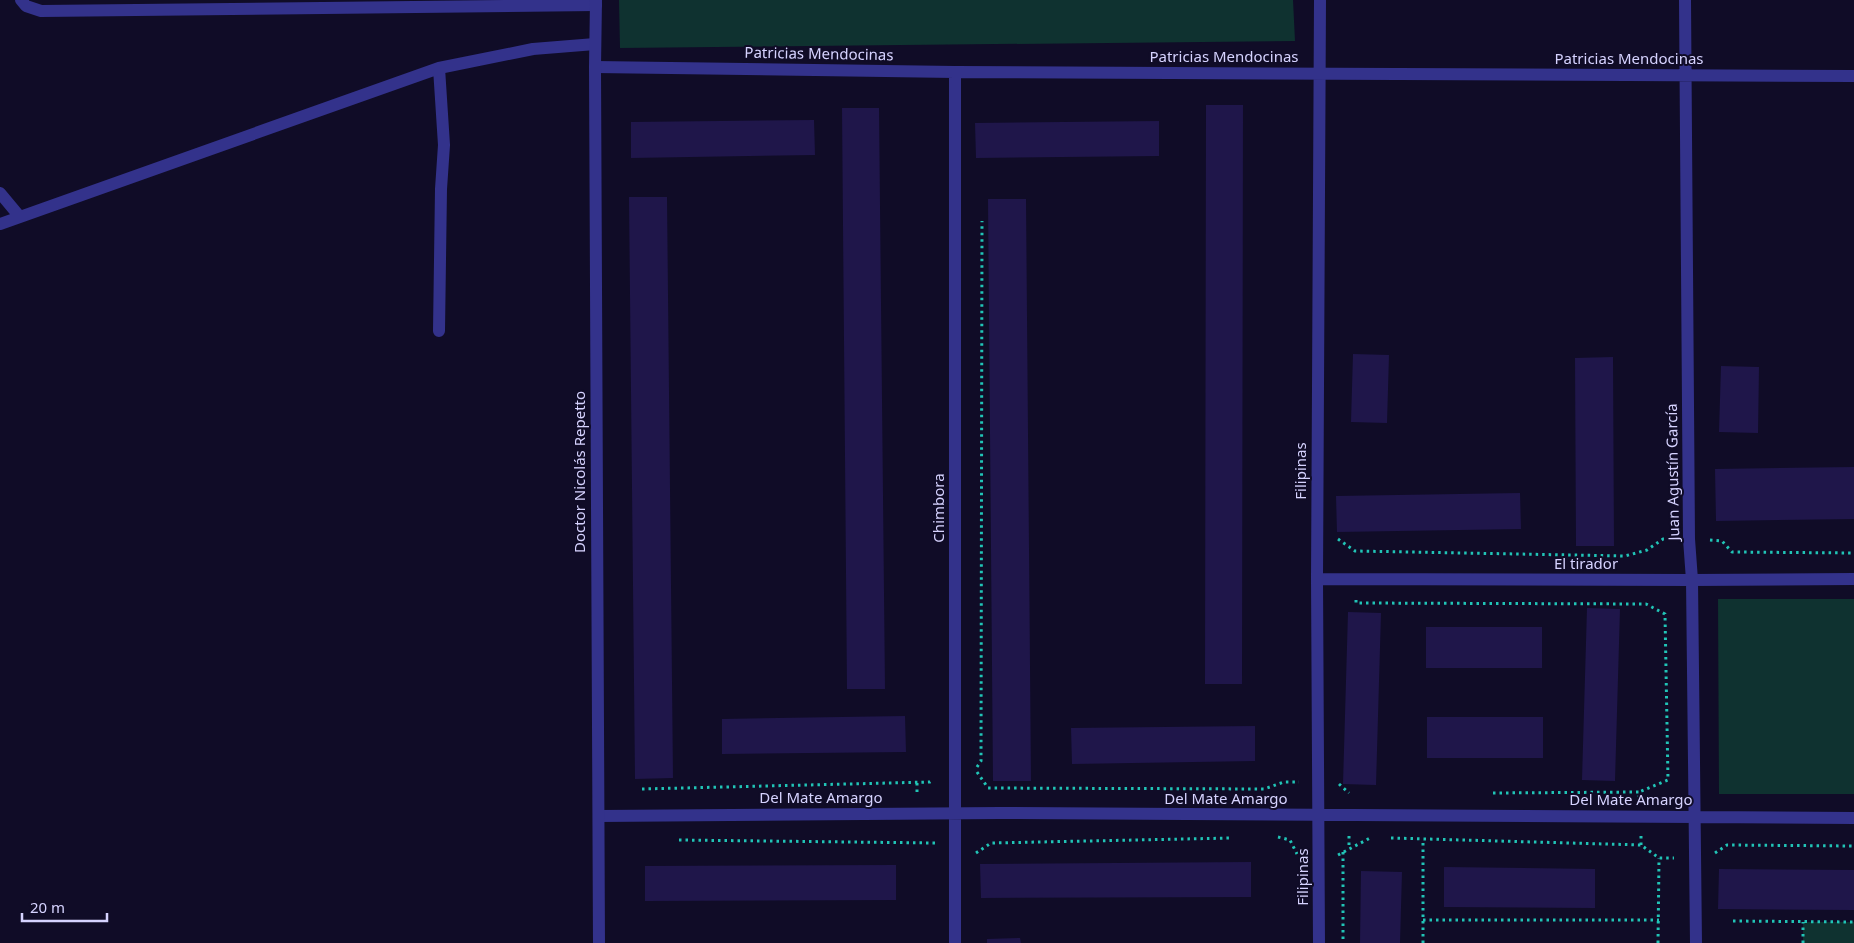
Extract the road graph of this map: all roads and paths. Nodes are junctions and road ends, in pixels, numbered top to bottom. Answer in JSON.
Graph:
{"nodes":[{"id":1,"x":21,"y":0,"type":"edge"},
{"id":2,"x":1320,"y":0,"type":"edge"},
{"id":3,"x":1685,"y":0,"type":"edge"},
{"id":4,"x":596,"y":2,"type":"edge"},
{"id":5,"x":418,"y":3,"type":"edge"},
{"id":6,"x":595,"y":44,"type":"junction"},
{"id":7,"x":594,"y":67,"type":"junction"},
{"id":8,"x":439,"y":68,"type":"junction"},
{"id":9,"x":955,"y":72,"type":"junction"},
{"id":10,"x":1320,"y":74,"type":"junction"},
{"id":11,"x":1686,"y":75,"type":"junction"},
{"id":12,"x":1854,"y":76,"type":"edge"},
{"id":13,"x":0,"y":193,"type":"edge"},
{"id":14,"x":20,"y":218,"type":"junction"},
{"id":15,"x":982,"y":222,"type":"dead end"},
{"id":16,"x":0,"y":224,"type":"edge"},
{"id":17,"x":439,"y":331,"type":"dead end"},
{"id":18,"x":1317,"y":538,"type":"junction"},
{"id":19,"x":1689,"y":540,"type":"junction"},
{"id":20,"x":1355,"y":551,"type":"junction"},
{"id":21,"x":1854,"y":553,"type":"edge"},
{"id":22,"x":1854,"y":578,"type":"edge"},
{"id":23,"x":1317,"y":579,"type":"junction"},
{"id":24,"x":1356,"y":579,"type":"junction"},
{"id":25,"x":1692,"y":580,"type":"junction"},
{"id":26,"x":956,"y":770,"type":"junction"},
{"id":27,"x":1318,"y":782,"type":"junction"},
{"id":28,"x":642,"y":789,"type":"dead end"},
{"id":29,"x":1639,"y":792,"type":"junction"},
{"id":30,"x":1358,"y":793,"type":"dead end"},
{"id":31,"x":1484,"y":793,"type":"dead end"},
{"id":32,"x":956,"y":813,"type":"junction"},
{"id":33,"x":598,"y":816,"type":"junction"},
{"id":34,"x":1319,"y":816,"type":"junction"},
{"id":35,"x":1640,"y":817,"type":"junction"},
{"id":36,"x":1695,"y":817,"type":"junction"},
{"id":37,"x":1854,"y":818,"type":"edge"},
{"id":38,"x":1238,"y":837,"type":"dead end"},
{"id":39,"x":1277,"y":837,"type":"dead end"},
{"id":40,"x":1377,"y":838,"type":"dead end"},
{"id":41,"x":1386,"y":838,"type":"dead end"},
{"id":42,"x":1423,"y":839,"type":"junction"},
{"id":43,"x":678,"y":840,"type":"dead end"},
{"id":44,"x":1641,"y":846,"type":"junction"},
{"id":45,"x":1854,"y":846,"type":"edge"},
{"id":46,"x":1343,"y":852,"type":"junction"},
{"id":47,"x":1319,"y":855,"type":"junction"},
{"id":48,"x":956,"y":857,"type":"junction"},
{"id":49,"x":1659,"y":858,"type":"junction"},
{"id":50,"x":1695,"y":859,"type":"junction"},
{"id":51,"x":1423,"y":920,"type":"junction"},
{"id":52,"x":1658,"y":920,"type":"junction"},
{"id":53,"x":1733,"y":921,"type":"dead end"},
{"id":54,"x":1803,"y":922,"type":"junction"},
{"id":55,"x":1854,"y":922,"type":"edge"},
{"id":56,"x":599,"y":943,"type":"edge"},
{"id":57,"x":955,"y":943,"type":"edge"},
{"id":58,"x":1319,"y":943,"type":"edge"},
{"id":59,"x":1343,"y":943,"type":"edge"},
{"id":60,"x":1423,"y":943,"type":"edge"},
{"id":61,"x":1658,"y":943,"type":"edge"},
{"id":62,"x":1696,"y":943,"type":"edge"},
{"id":63,"x":1803,"y":943,"type":"edge"}],
"edges":[{"from":1,"to":5,"type":"street"},
{"from":2,"to":10,"type":"street","name":"Filipinas"},
{"from":3,"to":11,"type":"street","name":"Juan Agustín García"},
{"from":4,"to":5,"type":"street"},
{"from":4,"to":6,"type":"street","name":"Doctor Nicolás Repetto"},
{"from":6,"to":7,"type":"street","name":"Doctor Nicolás Repetto"},
{"from":6,"to":8,"type":"street"},
{"from":7,"to":9,"type":"street","name":"Patricias Mendocinas"},
{"from":7,"to":33,"type":"street","name":"Doctor Nicolás Repetto"},
{"from":8,"to":14,"type":"street"},
{"from":8,"to":17,"type":"street"},
{"from":9,"to":10,"type":"street","name":"Patricias Mendocinas"},
{"from":9,"to":26,"type":"street","name":"Chimbora"},
{"from":10,"to":11,"type":"street","name":"Patricias Mendocinas"},
{"from":10,"to":18,"type":"street","name":"Filipinas"},
{"from":11,"to":12,"type":"street","name":"Patricias Mendocinas"},
{"from":11,"to":19,"type":"street","name":"Juan Agustín García"},
{"from":13,"to":14,"type":"street"},
{"from":14,"to":16,"type":"street"},
{"from":15,"to":27,"type":"path"},
{"from":18,"to":20,"type":"path"},
{"from":18,"to":23,"type":"street","name":"Filipinas"},
{"from":19,"to":20,"type":"path"},
{"from":19,"to":21,"type":"path"},
{"from":19,"to":25,"type":"street","name":"Juan Agustín García"},
{"from":20,"to":24,"type":"path"},
{"from":22,"to":25,"type":"street","name":"El tirador"},
{"from":23,"to":24,"type":"street","name":"El tirador"},
{"from":23,"to":27,"type":"street","name":"Filipinas"},
{"from":24,"to":25,"type":"street","name":"El tirador"},
{"from":24,"to":29,"type":"path"},
{"from":25,"to":36,"type":"street","name":"Juan Agustín García"},
{"from":26,"to":28,"type":"path"},
{"from":26,"to":32,"type":"street","name":"Chimbora"},
{"from":27,"to":30,"type":"path"},
{"from":27,"to":34,"type":"street","name":"Filipinas"},
{"from":29,"to":31,"type":"path"},
{"from":29,"to":35,"type":"path"},
{"from":32,"to":33,"type":"street","name":"Del Mate Amargo"},
{"from":32,"to":34,"type":"street","name":"Del Mate Amargo"},
{"from":32,"to":48,"type":"street","name":"Chimbora"},
{"from":33,"to":56,"type":"street","name":"Doctor Nicolás Repetto"},
{"from":34,"to":35,"type":"street","name":"Del Mate Amargo"},
{"from":34,"to":47,"type":"street","name":"Filipinas"},
{"from":35,"to":36,"type":"street","name":"Del Mate Amargo"},
{"from":35,"to":44,"type":"path"},
{"from":36,"to":37,"type":"street","name":"Del Mate Amargo"},
{"from":36,"to":50,"type":"street","name":"Juan Agustín García"},
{"from":38,"to":48,"type":"path"},
{"from":39,"to":47,"type":"path"},
{"from":40,"to":46,"type":"path"},
{"from":41,"to":42,"type":"path"},
{"from":42,"to":44,"type":"path"},
{"from":42,"to":51,"type":"path"},
{"from":43,"to":48,"type":"path"},
{"from":44,"to":49,"type":"path"},
{"from":45,"to":50,"type":"path"},
{"from":46,"to":47,"type":"path"},
{"from":46,"to":59,"type":"path"},
{"from":47,"to":58,"type":"street","name":"Filipinas"},
{"from":48,"to":57,"type":"street","name":"Chimbora"},
{"from":49,"to":50,"type":"path"},
{"from":49,"to":52,"type":"path"},
{"from":50,"to":62,"type":"street","name":"Juan Agustín García"},
{"from":51,"to":52,"type":"path"},
{"from":51,"to":60,"type":"path"},
{"from":52,"to":61,"type":"path"},
{"from":53,"to":54,"type":"path"},
{"from":54,"to":55,"type":"path"},
{"from":54,"to":63,"type":"path"}]}
